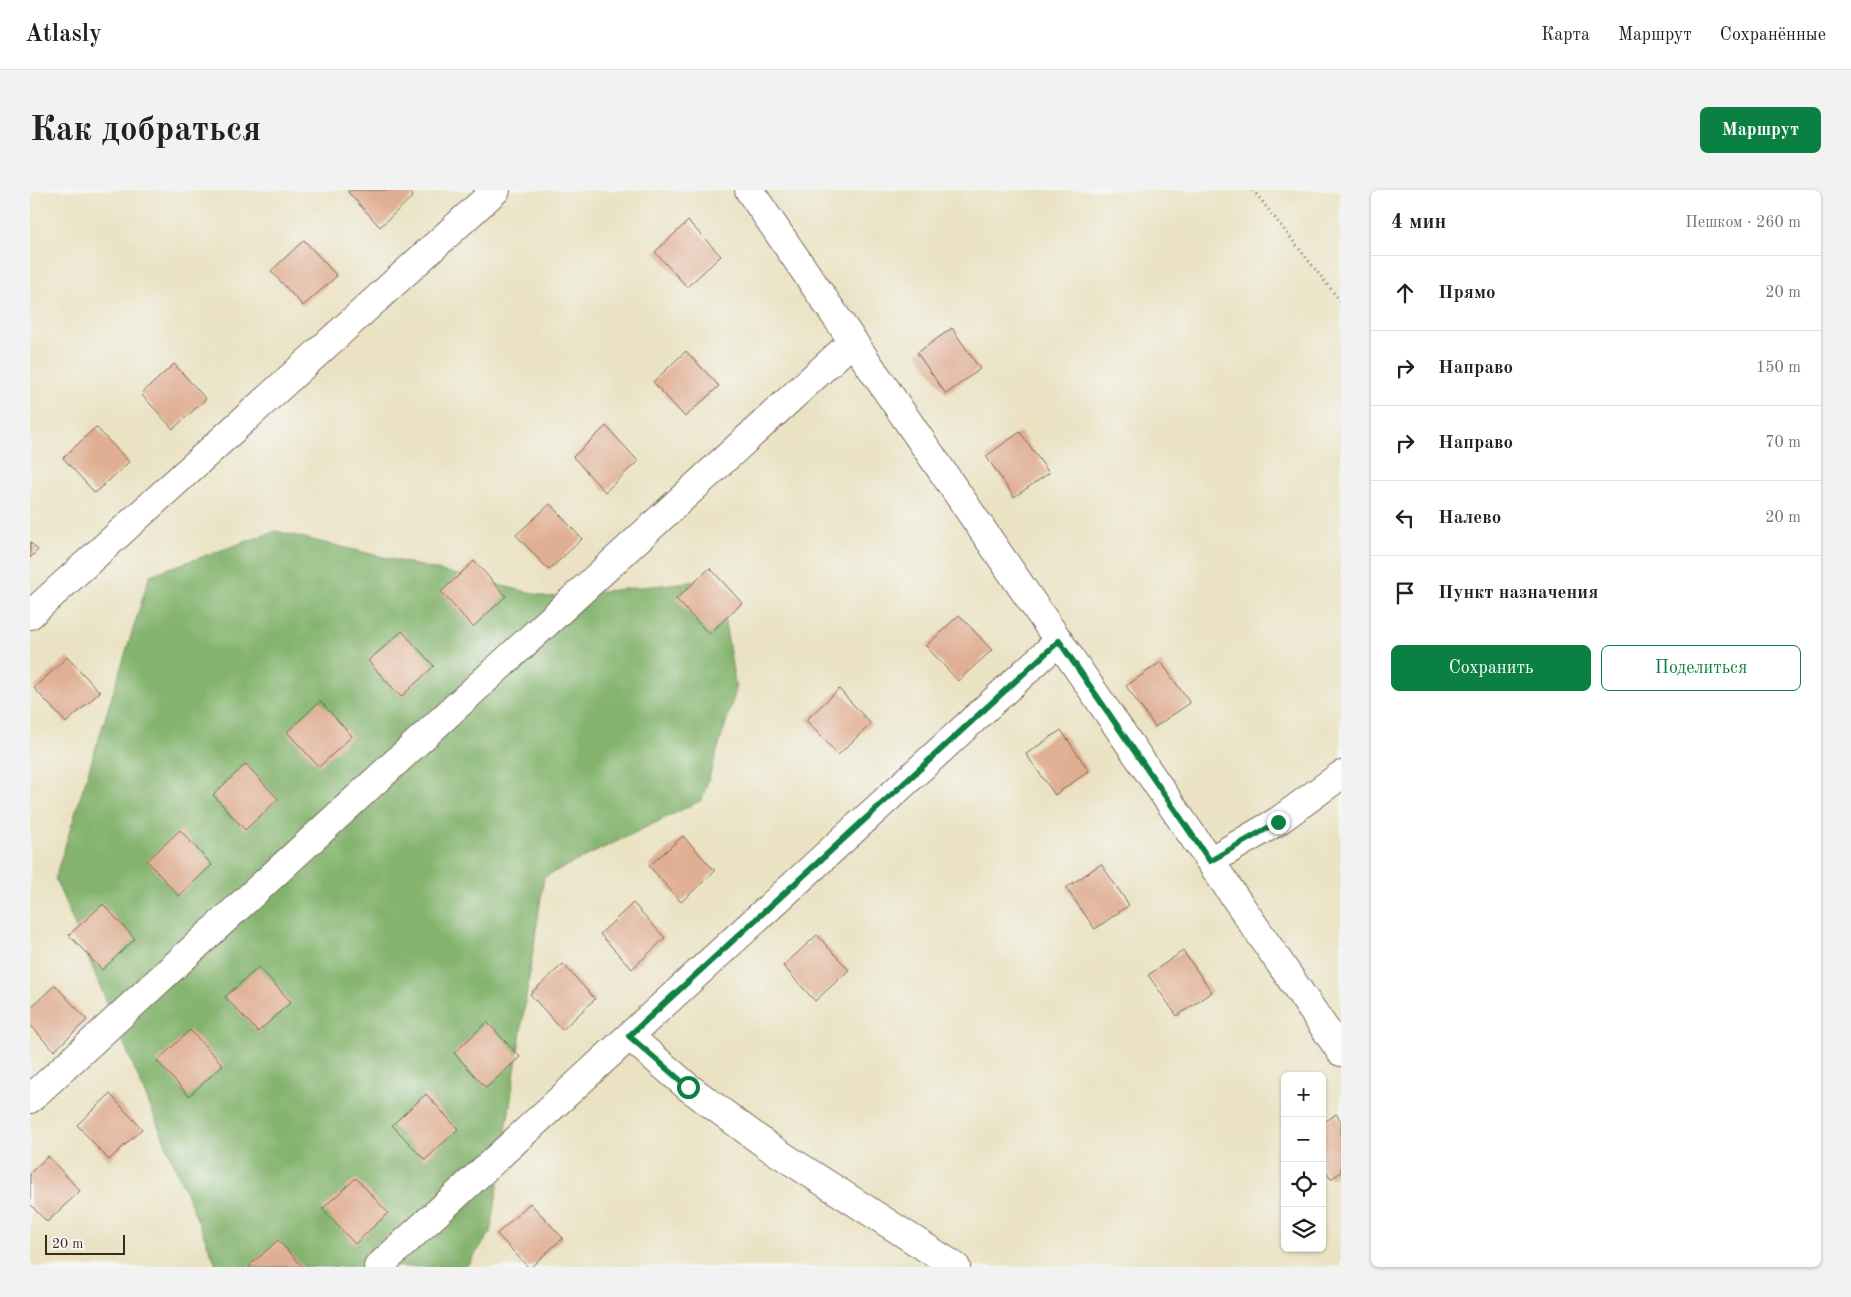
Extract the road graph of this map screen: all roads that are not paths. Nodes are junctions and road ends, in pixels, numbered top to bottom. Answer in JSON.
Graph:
{"nodes":[{"id":1,"x":496,"y":190,"type":"edge"},
{"id":2,"x":749,"y":190,"type":"edge"},
{"id":3,"x":853,"y":341,"type":"junction"},
{"id":4,"x":30,"y":615,"type":"edge"},
{"id":5,"x":1059,"y":641,"type":"junction"},
{"id":6,"x":1341,"y":775,"type":"edge"},
{"id":7,"x":1210,"y":861,"type":"junction"},
{"id":8,"x":629,"y":1036,"type":"junction"},
{"id":9,"x":1341,"y":1052,"type":"edge"},
{"id":10,"x":30,"y":1099,"type":"edge"},
{"id":11,"x":378,"y":1267,"type":"edge"},
{"id":12,"x":956,"y":1267,"type":"edge"}],
"edges":[{"from":1,"to":4,"type":"street"},
{"from":2,"to":3,"type":"street"},
{"from":3,"to":5,"type":"street"},
{"from":3,"to":10,"type":"street"},
{"from":5,"to":7,"type":"street"},
{"from":5,"to":8,"type":"street"},
{"from":6,"to":7,"type":"street"},
{"from":7,"to":9,"type":"street"},
{"from":8,"to":11,"type":"street"},
{"from":8,"to":12,"type":"street"}]}
